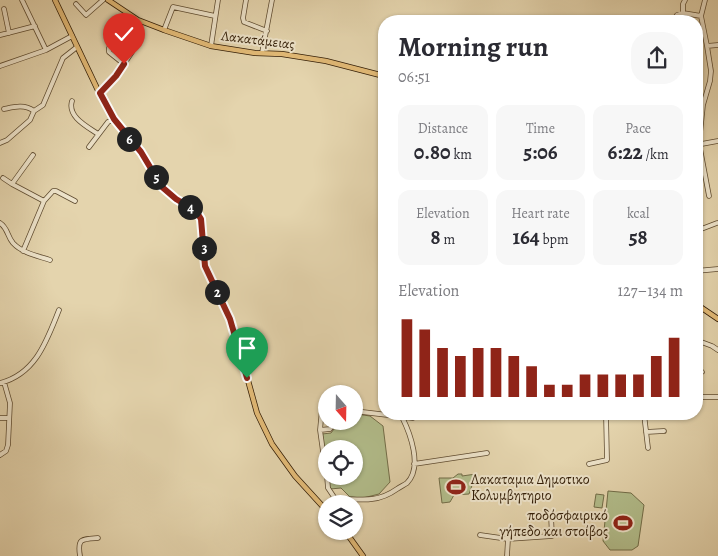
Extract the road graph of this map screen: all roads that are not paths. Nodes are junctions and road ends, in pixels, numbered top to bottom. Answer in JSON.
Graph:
{"nodes":[{"id":1,"x":22,"y":0,"type":"edge"},
{"id":2,"x":55,"y":0,"type":"edge"},
{"id":3,"x":104,"y":0,"type":"edge"},
{"id":4,"x":108,"y":0,"type":"edge"},
{"id":5,"x":218,"y":0,"type":"edge"},
{"id":6,"x":246,"y":0,"type":"edge"},
{"id":7,"x":272,"y":0,"type":"edge"},
{"id":8,"x":686,"y":0,"type":"edge"},
{"id":9,"x":705,"y":0,"type":"edge"},
{"id":10,"x":76,"y":4,"type":"dead end"},
{"id":11,"x":4,"y":9,"type":"dead end"},
{"id":12,"x":683,"y":13,"type":"junction"},
{"id":13,"x":677,"y":15,"type":"edge"},
{"id":14,"x":695,"y":15,"type":"edge"},
{"id":15,"x":701,"y":15,"type":"edge"},
{"id":16,"x":215,"y":16,"type":"junction"},
{"id":17,"x":703,"y":25,"type":"edge"},
{"id":18,"x":35,"y":26,"type":"junction"},
{"id":19,"x":164,"y":30,"type":"junction"},
{"id":20,"x":704,"y":30,"type":"joint"},
{"id":21,"x":267,"y":31,"type":"junction"},
{"id":22,"x":9,"y":33,"type":"junction"},
{"id":23,"x":0,"y":35,"type":"edge"},
{"id":24,"x":72,"y":36,"type":"junction"},
{"id":25,"x":117,"y":38,"type":"dead end"},
{"id":26,"x":718,"y":45,"type":"edge"},
{"id":27,"x":211,"y":46,"type":"junction"},
{"id":28,"x":707,"y":46,"type":"junction"},
{"id":29,"x":77,"y":48,"type":"junction"},
{"id":30,"x":46,"y":50,"type":"junction"},
{"id":31,"x":132,"y":52,"type":"dead end"},
{"id":32,"x":262,"y":53,"type":"junction"},
{"id":33,"x":124,"y":64,"type":"junction"},
{"id":34,"x":0,"y":66,"type":"edge"},
{"id":35,"x":378,"y":74,"type":"edge"},
{"id":36,"x":100,"y":93,"type":"junction"},
{"id":37,"x":72,"y":101,"type":"dead end"},
{"id":38,"x":703,"y":105,"type":"edge"},
{"id":39,"x":4,"y":109,"type":"dead end"},
{"id":40,"x":34,"y":110,"type":"junction"},
{"id":41,"x":114,"y":119,"type":"junction"},
{"id":42,"x":98,"y":134,"type":"junction"},
{"id":43,"x":718,"y":141,"type":"edge"},
{"id":44,"x":0,"y":143,"type":"edge"},
{"id":45,"x":703,"y":143,"type":"edge"},
{"id":46,"x":89,"y":147,"type":"dead end"},
{"id":47,"x":33,"y":155,"type":"dead end"},
{"id":48,"x":703,"y":168,"type":"edge"},
{"id":49,"x":3,"y":178,"type":"dead end"},
{"id":50,"x":12,"y":184,"type":"junction"},
{"id":51,"x":709,"y":196,"type":"dead end"},
{"id":52,"x":44,"y":201,"type":"junction"},
{"id":53,"x":75,"y":201,"type":"dead end"},
{"id":54,"x":0,"y":223,"type":"edge"},
{"id":55,"x":717,"y":223,"type":"dead end"},
{"id":56,"x":703,"y":228,"type":"edge"},
{"id":57,"x":24,"y":250,"type":"junction"},
{"id":58,"x":50,"y":260,"type":"dead end"},
{"id":59,"x":718,"y":269,"type":"edge"},
{"id":60,"x":703,"y":270,"type":"edge"},
{"id":61,"x":703,"y":309,"type":"edge"},
{"id":62,"x":59,"y":310,"type":"dead end"},
{"id":63,"x":718,"y":319,"type":"edge"},
{"id":64,"x":703,"y":343,"type":"edge"},
{"id":65,"x":718,"y":350,"type":"edge"},
{"id":66,"x":2,"y":383,"type":"edge"},
{"id":67,"x":718,"y":397,"type":"edge"},
{"id":68,"x":703,"y":398,"type":"edge"},
{"id":69,"x":363,"y":412,"type":"edge"},
{"id":70,"x":378,"y":414,"type":"edge"},
{"id":71,"x":0,"y":418,"type":"edge"},
{"id":72,"x":9,"y":418,"type":"junction"},
{"id":73,"x":403,"y":420,"type":"edge"},
{"id":74,"x":606,"y":420,"type":"edge"},
{"id":75,"x":645,"y":420,"type":"edge"},
{"id":76,"x":320,"y":430,"type":"edge"},
{"id":77,"x":646,"y":432,"type":"junction"},
{"id":78,"x":664,"y":432,"type":"dead end"},
{"id":79,"x":321,"y":440,"type":"edge"},
{"id":80,"x":648,"y":448,"type":"dead end"},
{"id":81,"x":487,"y":454,"type":"dead end"},
{"id":82,"x":0,"y":455,"type":"edge"},
{"id":83,"x":414,"y":464,"type":"junction"},
{"id":84,"x":589,"y":464,"type":"dead end"},
{"id":85,"x":363,"y":499,"type":"edge"},
{"id":86,"x":318,"y":500,"type":"edge"},
{"id":87,"x":552,"y":516,"type":"dead end"},
{"id":88,"x":480,"y":535,"type":"dead end"},
{"id":89,"x":98,"y":538,"type":"dead end"},
{"id":90,"x":508,"y":539,"type":"junction"},
{"id":91,"x":351,"y":540,"type":"edge"},
{"id":92,"x":80,"y":556,"type":"edge"},
{"id":93,"x":363,"y":556,"type":"edge"},
{"id":94,"x":507,"y":556,"type":"edge"}],
"edges":[{"from":1,"to":18,"type":"street"},
{"from":2,"to":24,"type":"main road"},
{"from":3,"to":10,"type":"street"},
{"from":4,"to":19,"type":"main road","name":"Λακατάμειας"},
{"from":5,"to":16,"type":"street"},
{"from":6,"to":21,"type":"street"},
{"from":7,"to":21,"type":"street"},
{"from":8,"to":12,"type":"street"},
{"from":9,"to":15,"type":"street"},
{"from":11,"to":22,"type":"street"},
{"from":12,"to":13,"type":"street"},
{"from":12,"to":14,"type":"street"},
{"from":16,"to":19,"type":"street"},
{"from":16,"to":27,"type":"street"},
{"from":17,"to":20,"type":"street"},
{"from":18,"to":22,"type":"street"},
{"from":18,"to":30,"type":"street"},
{"from":19,"to":27,"type":"main road","name":"Λακατάμειας"},
{"from":20,"to":28,"type":"street"},
{"from":21,"to":32,"type":"street"},
{"from":22,"to":23,"type":"street"},
{"from":24,"to":29,"type":"main road"},
{"from":24,"to":30,"type":"street"},
{"from":25,"to":33,"type":"street"},
{"from":26,"to":28,"type":"street"},
{"from":27,"to":32,"type":"main road","name":"Λακατάμειας"},
{"from":28,"to":38,"type":"street"},
{"from":29,"to":36,"type":"main road"},
{"from":29,"to":40,"type":"street"},
{"from":30,"to":34,"type":"street"},
{"from":31,"to":33,"type":"street"},
{"from":32,"to":35,"type":"main road","name":"Λακατάμειας"},
{"from":33,"to":36,"type":"street"},
{"from":36,"to":41,"type":"main road"},
{"from":37,"to":42,"type":"street"},
{"from":39,"to":40,"type":"street"},
{"from":40,"to":44,"type":"street"},
{"from":41,"to":42,"type":"street"},
{"from":41,"to":86,"type":"main road"},
{"from":42,"to":46,"type":"street"},
{"from":43,"to":45,"type":"street"},
{"from":47,"to":50,"type":"street"},
{"from":48,"to":51,"type":"street"},
{"from":49,"to":50,"type":"street"},
{"from":50,"to":52,"type":"street"},
{"from":52,"to":53,"type":"street"},
{"from":52,"to":57,"type":"street"},
{"from":54,"to":57,"type":"street"},
{"from":55,"to":56,"type":"street"},
{"from":57,"to":58,"type":"street"},
{"from":59,"to":60,"type":"street"},
{"from":61,"to":63,"type":"main road"},
{"from":62,"to":66,"type":"street"},
{"from":64,"to":65,"type":"street"},
{"from":66,"to":72,"type":"street"},
{"from":67,"to":68,"type":"street"},
{"from":69,"to":70,"type":"street"},
{"from":71,"to":72,"type":"street"},
{"from":72,"to":82,"type":"street"},
{"from":73,"to":83,"type":"street"},
{"from":74,"to":84,"type":"street"},
{"from":75,"to":77,"type":"street"},
{"from":76,"to":79,"type":"street"},
{"from":77,"to":78,"type":"street"},
{"from":77,"to":80,"type":"street"},
{"from":81,"to":83,"type":"street"},
{"from":83,"to":85,"type":"street"},
{"from":87,"to":90,"type":"street"},
{"from":88,"to":90,"type":"street"},
{"from":89,"to":92,"type":"street"},
{"from":90,"to":94,"type":"street"},
{"from":91,"to":93,"type":"main road"}]}
